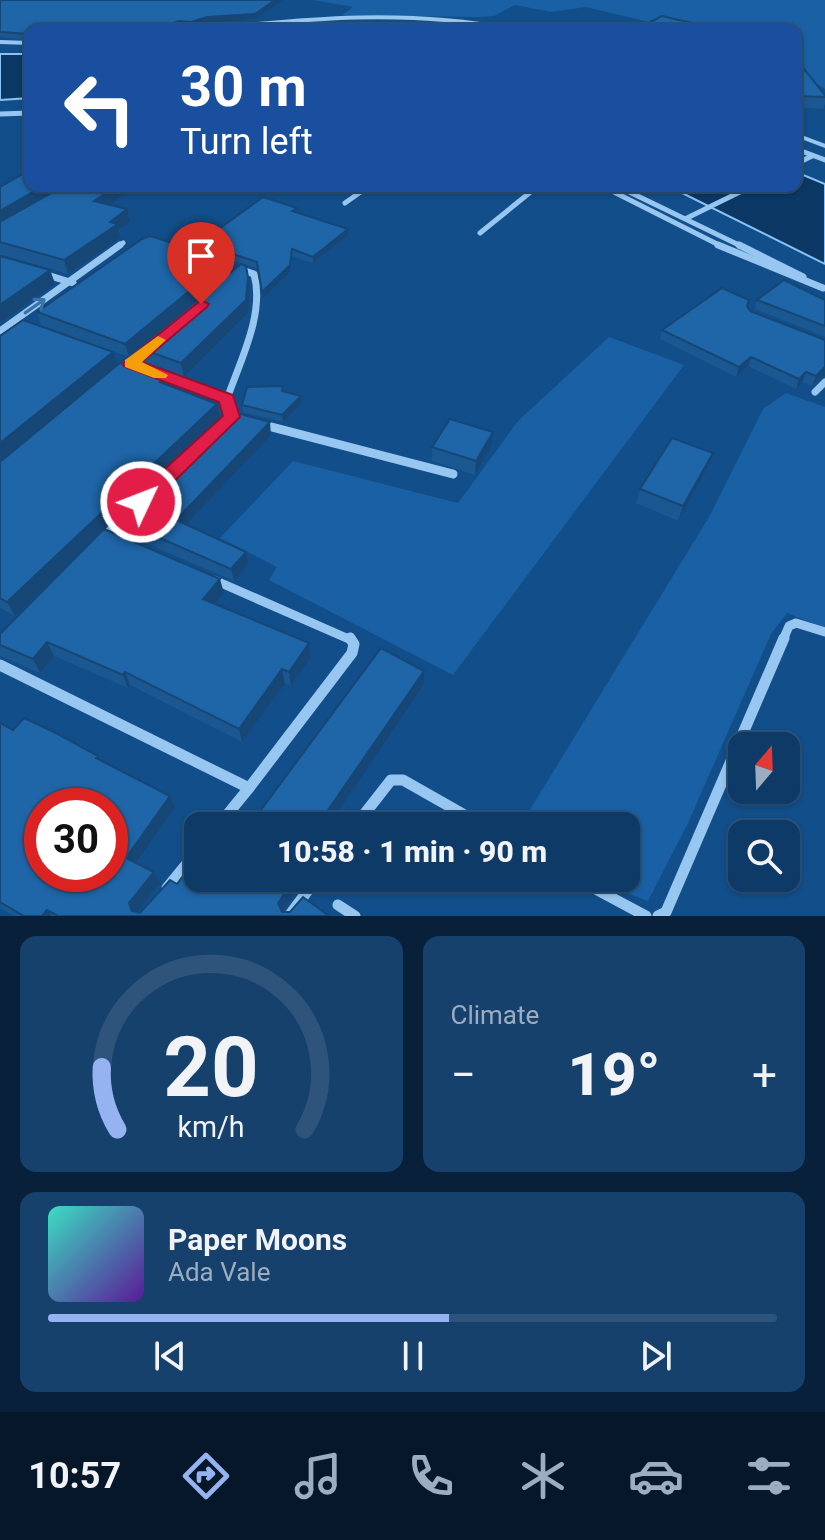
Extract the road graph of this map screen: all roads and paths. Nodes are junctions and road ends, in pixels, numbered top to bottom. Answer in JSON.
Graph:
{"nodes":[{"id":1,"x":269,"y":24,"type":"edge"},
{"id":2,"x":480,"y":24,"type":"edge"},
{"id":3,"x":0,"y":42,"type":"edge"},
{"id":4,"x":24,"y":43,"type":"edge"},
{"id":5,"x":24,"y":113,"type":"edge"},
{"id":6,"x":0,"y":114,"type":"edge"},
{"id":7,"x":802,"y":137,"type":"edge"},
{"id":8,"x":825,"y":146,"type":"edge"},
{"id":9,"x":802,"y":153,"type":"edge"},
{"id":10,"x":809,"y":158,"type":"junction"},
{"id":11,"x":825,"y":160,"type":"edge"},
{"id":12,"x":802,"y":161,"type":"edge"},
{"id":13,"x":361,"y":192,"type":"edge"},
{"id":14,"x":531,"y":192,"type":"edge"},
{"id":15,"x":614,"y":192,"type":"edge"},
{"id":16,"x":630,"y":192,"type":"edge"},
{"id":17,"x":740,"y":192,"type":"edge"},
{"id":18,"x":345,"y":203,"type":"dead end"},
{"id":19,"x":687,"y":218,"type":"junction"},
{"id":20,"x":480,"y":233,"type":"dead end"},
{"id":21,"x":123,"y":243,"type":"dead end"},
{"id":22,"x":227,"y":266,"type":"edge"},
{"id":23,"x":242,"y":270,"type":"junction"},
{"id":24,"x":42,"y":274,"type":"edge"},
{"id":25,"x":233,"y":277,"type":"edge"},
{"id":26,"x":70,"y":282,"type":"junction"},
{"id":27,"x":86,"y":286,"type":"edge"},
{"id":28,"x":824,"y":289,"type":"edge"},
{"id":29,"x":0,"y":331,"type":"edge"},
{"id":30,"x":158,"y":374,"type":"edge"},
{"id":31,"x":825,"y":382,"type":"edge"},
{"id":32,"x":815,"y":392,"type":"dead end"},
{"id":33,"x":227,"y":399,"type":"junction"},
{"id":34,"x":232,"y":417,"type":"junction"},
{"id":35,"x":220,"y":428,"type":"edge"},
{"id":36,"x":453,"y":474,"type":"dead end"},
{"id":37,"x":130,"y":513,"type":"edge"},
{"id":38,"x":107,"y":534,"type":"junction"},
{"id":39,"x":119,"y":540,"type":"edge"},
{"id":40,"x":96,"y":545,"type":"edge"},
{"id":41,"x":205,"y":576,"type":"edge"},
{"id":42,"x":825,"y":632,"type":"edge"},
{"id":43,"x":0,"y":665,"type":"edge"},
{"id":44,"x":249,"y":788,"type":"junction"},
{"id":45,"x":229,"y":812,"type":"edge"},
{"id":46,"x":366,"y":812,"type":"edge"},
{"id":47,"x":459,"y":812,"type":"edge"},
{"id":48,"x":184,"y":867,"type":"edge"},
{"id":49,"x":307,"y":892,"type":"edge"},
{"id":50,"x":601,"y":892,"type":"edge"},
{"id":51,"x":162,"y":894,"type":"edge"},
{"id":52,"x":338,"y":905,"type":"dead end"},
{"id":53,"x":289,"y":916,"type":"edge"},
{"id":54,"x":355,"y":916,"type":"edge"},
{"id":55,"x":646,"y":916,"type":"edge"},
{"id":56,"x":658,"y":916,"type":"edge"}],
"edges":[{"from":1,"to":2,"type":"street"},
{"from":3,"to":4,"type":"street"},
{"from":5,"to":6,"type":"street"},
{"from":7,"to":8,"type":"lane"},
{"from":9,"to":10,"type":"street"},
{"from":10,"to":11,"type":"street"},
{"from":10,"to":12,"type":"street"},
{"from":13,"to":18,"type":"street"},
{"from":14,"to":20,"type":"street"},
{"from":15,"to":28,"type":"street"},
{"from":16,"to":19,"type":"street"},
{"from":17,"to":19,"type":"street"},
{"from":19,"to":28,"type":"street"},
{"from":21,"to":26,"type":"street"},
{"from":22,"to":23,"type":"street"},
{"from":23,"to":25,"type":"street"},
{"from":23,"to":33,"type":"street"},
{"from":24,"to":26,"type":"street"},
{"from":26,"to":27,"type":"street"},
{"from":29,"to":26,"type":"street","one_way":true},
{"from":30,"to":33,"type":"street"},
{"from":31,"to":32,"type":"street"},
{"from":33,"to":34,"type":"street"},
{"from":34,"to":35,"type":"street"},
{"from":34,"to":36,"type":"street"},
{"from":37,"to":38,"type":"street"},
{"from":38,"to":39,"type":"street"},
{"from":38,"to":40,"type":"street"},
{"from":41,"to":44,"type":"street"},
{"from":42,"to":56,"type":"street"},
{"from":43,"to":44,"type":"street"},
{"from":44,"to":45,"type":"street"},
{"from":46,"to":47,"type":"street"},
{"from":48,"to":51,"type":"street"},
{"from":49,"to":53,"type":"street"},
{"from":50,"to":55,"type":"street"},
{"from":52,"to":54,"type":"street"}]}
